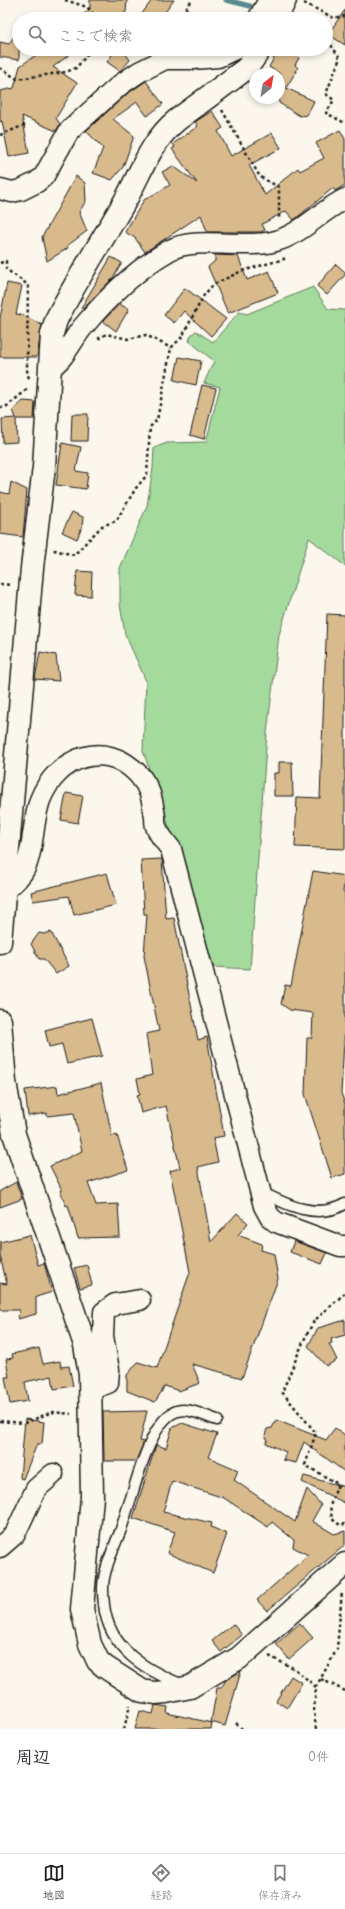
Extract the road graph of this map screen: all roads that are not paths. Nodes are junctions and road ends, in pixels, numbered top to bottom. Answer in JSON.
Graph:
{"nodes":[{"id":1,"x":269,"y":0,"type":"edge"},
{"id":2,"x":291,"y":1,"type":"edge"},
{"id":3,"x":262,"y":12,"type":"edge"},
{"id":4,"x":282,"y":12,"type":"edge"},
{"id":5,"x":220,"y":56,"type":"edge"},
{"id":6,"x":255,"y":56,"type":"edge"},
{"id":7,"x":0,"y":189,"type":"edge"},
{"id":8,"x":345,"y":199,"type":"edge"},
{"id":9,"x":50,"y":368,"type":"junction"},
{"id":10,"x":4,"y":890,"type":"junction"},
{"id":11,"x":0,"y":942,"type":"edge"},
{"id":12,"x":0,"y":1021,"type":"edge"},
{"id":13,"x":261,"y":1192,"type":"junction"},
{"id":14,"x":345,"y":1204,"type":"edge"},
{"id":15,"x":345,"y":1246,"type":"edge"},
{"id":16,"x":140,"y":1300,"type":"dead end"},
{"id":17,"x":91,"y":1389,"type":"junction"},
{"id":18,"x":217,"y":1420,"type":"dead end"},
{"id":19,"x":53,"y":1474,"type":"dead end"},
{"id":20,"x":0,"y":1547,"type":"edge"},
{"id":21,"x":343,"y":1566,"type":"edge"},
{"id":22,"x":190,"y":1687,"type":"junction"}],
"edges":[{"from":1,"to":3,"type":"street"},
{"from":2,"to":4,"type":"street"},
{"from":5,"to":7,"type":"street"},
{"from":6,"to":9,"type":"street"},
{"from":8,"to":9,"type":"street"},
{"from":9,"to":10,"type":"street"},
{"from":10,"to":11,"type":"street"},
{"from":10,"to":13,"type":"street"},
{"from":12,"to":17,"type":"street"},
{"from":13,"to":14,"type":"lane"},
{"from":13,"to":15,"type":"street"},
{"from":16,"to":17,"type":"street"},
{"from":17,"to":22,"type":"street"},
{"from":18,"to":22,"type":"lane"},
{"from":19,"to":20,"type":"street"},
{"from":21,"to":22,"type":"street"}]}
